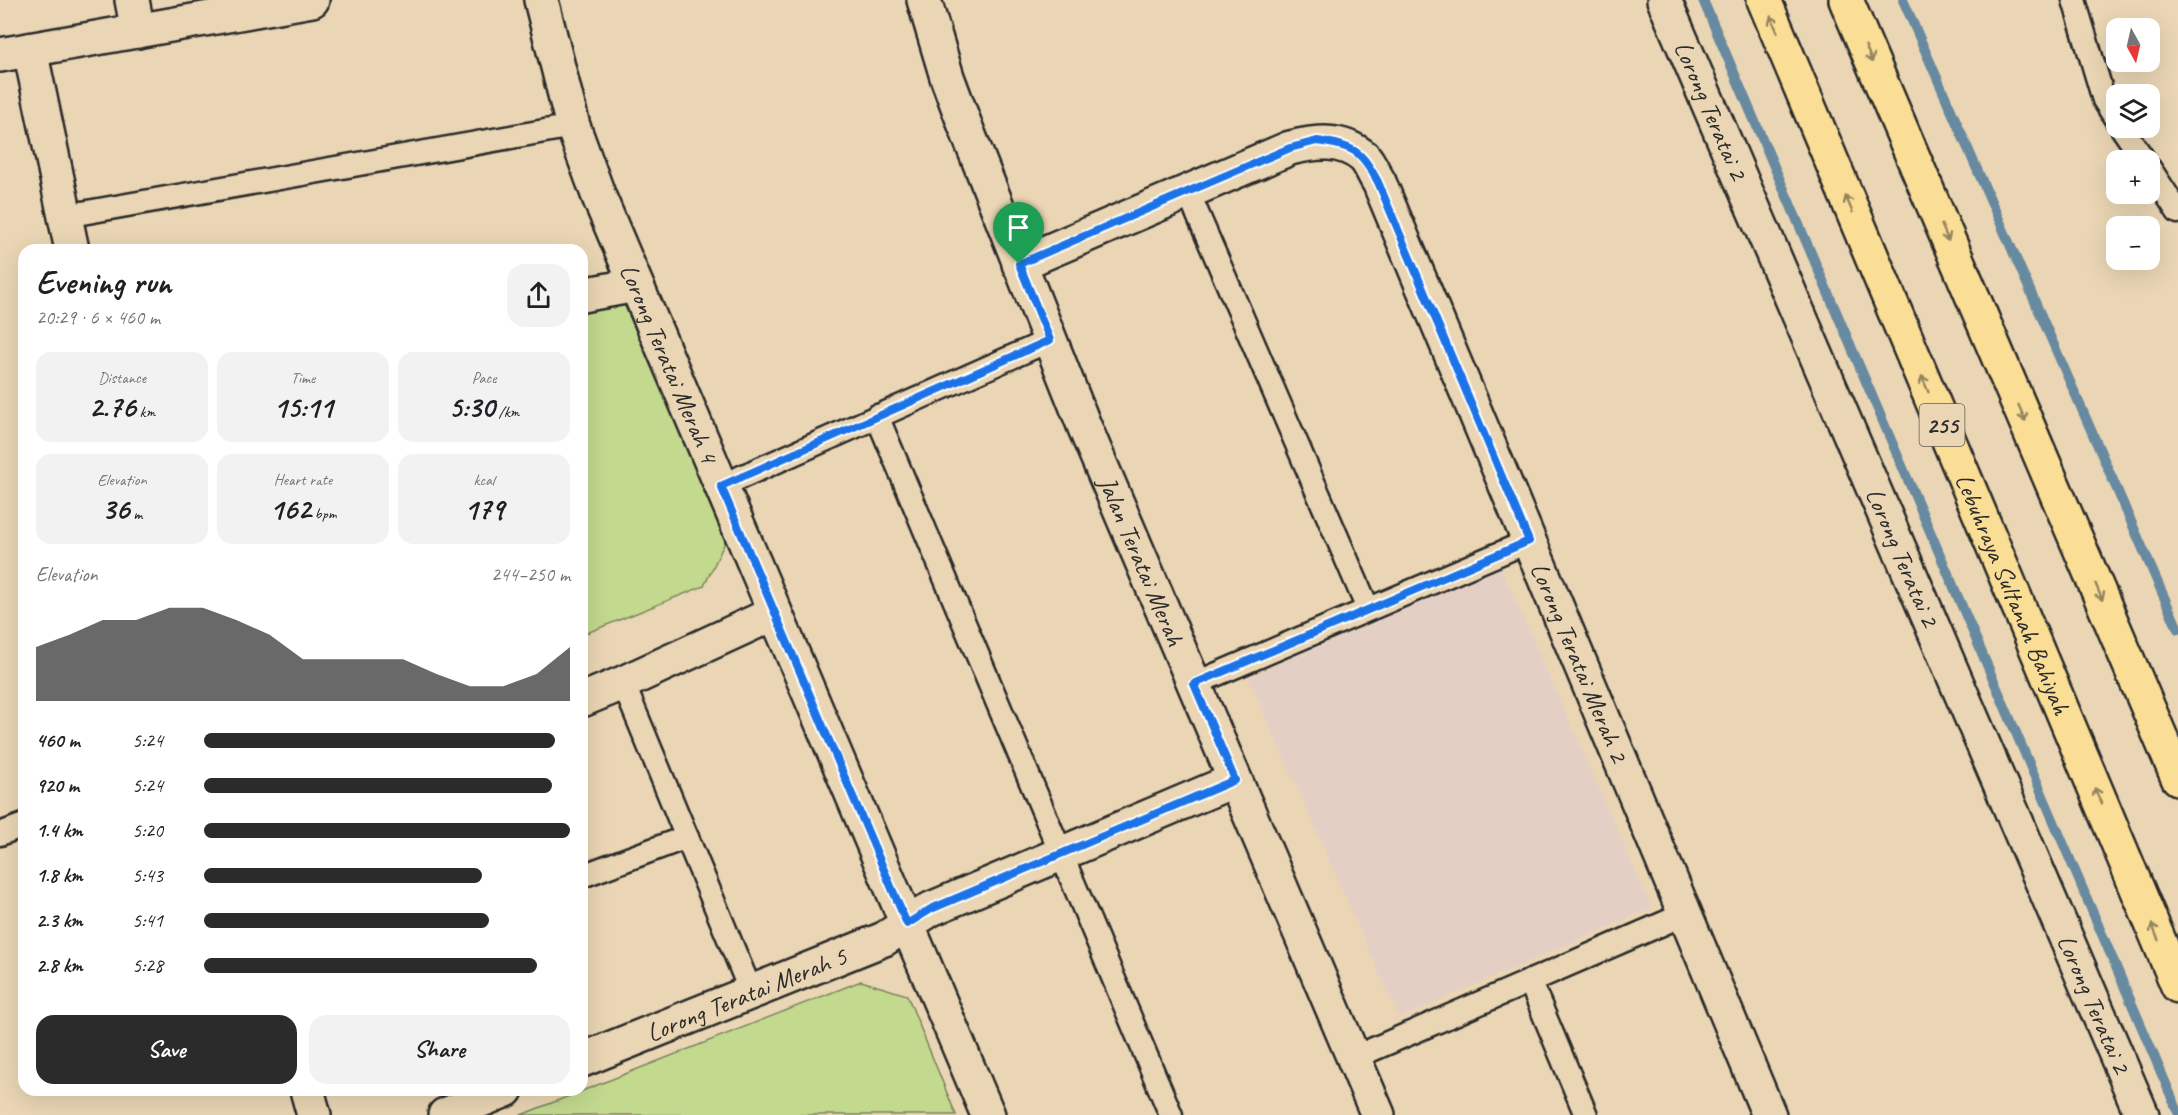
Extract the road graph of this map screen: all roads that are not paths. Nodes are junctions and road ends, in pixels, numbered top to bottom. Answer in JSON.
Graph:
{"nodes":[{"id":1,"x":312,"y":0,"type":"edge"},
{"id":2,"x":541,"y":0,"type":"edge"},
{"id":3,"x":924,"y":0,"type":"edge"},
{"id":4,"x":1664,"y":0,"type":"edge"},
{"id":5,"x":1764,"y":0,"type":"edge"},
{"id":6,"x":1846,"y":0,"type":"edge"},
{"id":7,"x":2074,"y":0,"type":"edge"},
{"id":8,"x":135,"y":15,"type":"edge"},
{"id":9,"x":15,"y":53,"type":"edge"},
{"id":10,"x":2106,"y":103,"type":"edge"},
{"id":11,"x":573,"y":126,"type":"junction"},
{"id":12,"x":2160,"y":184,"type":"edge"},
{"id":13,"x":1188,"y":192,"type":"junction"},
{"id":14,"x":2178,"y":212,"type":"edge"},
{"id":15,"x":65,"y":216,"type":"junction"},
{"id":16,"x":71,"y":244,"type":"edge"},
{"id":17,"x":1019,"y":264,"type":"junction"},
{"id":18,"x":636,"y":285,"type":"junction"},
{"id":19,"x":588,"y":294,"type":"edge"},
{"id":20,"x":1050,"y":340,"type":"junction"},
{"id":21,"x":877,"y":416,"type":"junction"},
{"id":22,"x":721,"y":486,"type":"junction"},
{"id":23,"x":1529,"y":541,"type":"junction"},
{"id":24,"x":1368,"y":609,"type":"junction"},
{"id":25,"x":775,"y":613,"type":"junction"},
{"id":26,"x":623,"y":683,"type":"junction"},
{"id":27,"x":1194,"y":684,"type":"junction"},
{"id":28,"x":588,"y":698,"type":"edge"},
{"id":29,"x":2178,"y":778,"type":"edge"},
{"id":30,"x":1235,"y":780,"type":"junction"},
{"id":31,"x":18,"y":827,"type":"edge"},
{"id":32,"x":0,"y":834,"type":"edge"},
{"id":33,"x":687,"y":837,"type":"junction"},
{"id":34,"x":1061,"y":854,"type":"junction"},
{"id":35,"x":588,"y":874,"type":"edge"},
{"id":36,"x":1685,"y":914,"type":"junction"},
{"id":37,"x":907,"y":924,"type":"junction"},
{"id":38,"x":1530,"y":981,"type":"junction"},
{"id":39,"x":2178,"y":986,"type":"edge"},
{"id":40,"x":751,"y":992,"type":"junction"},
{"id":41,"x":588,"y":1058,"type":"edge"},
{"id":42,"x":1353,"y":1058,"type":"junction"},
{"id":43,"x":309,"y":1096,"type":"edge"},
{"id":44,"x":491,"y":1096,"type":"edge"},
{"id":45,"x":314,"y":1115,"type":"edge"},
{"id":46,"x":445,"y":1115,"type":"edge"},
{"id":47,"x":988,"y":1115,"type":"edge"},
{"id":48,"x":1171,"y":1115,"type":"edge"},
{"id":49,"x":1378,"y":1115,"type":"edge"},
{"id":50,"x":1586,"y":1115,"type":"edge"},
{"id":51,"x":1769,"y":1115,"type":"edge"},
{"id":52,"x":2142,"y":1115,"type":"edge"}],
"edges":[{"from":1,"to":8,"type":"street"},
{"from":2,"to":11,"type":"street","name":"Lorong Teratai Merah 4"},
{"from":3,"to":17,"type":"street","name":"Jalan Teratai Merah"},
{"from":4,"to":52,"type":"street","name":"Lorong Teratai 2"},
{"from":39,"to":5,"type":"main road","name":"Lebuhraya Sultanah Bahiyah","number":"255","one_way":true},
{"from":6,"to":29,"type":"main road","one_way":true},
{"from":7,"to":10,"type":"lane"},
{"from":8,"to":9,"type":"street"},
{"from":9,"to":15,"type":"street"},
{"from":11,"to":15,"type":"lane"},
{"from":11,"to":18,"type":"street","name":"Lorong Teratai Merah 4"},
{"from":12,"to":14,"type":"lane"},
{"from":13,"to":17,"type":"street","name":"Lorong Teratai Merah 2"},
{"from":13,"to":23,"type":"street","name":"Lorong Teratai Merah 2"},
{"from":13,"to":24,"type":"lane"},
{"from":15,"to":16,"type":"street"},
{"from":17,"to":20,"type":"street","name":"Jalan Teratai Merah"},
{"from":18,"to":19,"type":"street"},
{"from":18,"to":22,"type":"street","name":"Lorong Teratai Merah 4"},
{"from":20,"to":21,"type":"lane"},
{"from":20,"to":27,"type":"street","name":"Jalan Teratai Merah"},
{"from":21,"to":22,"type":"lane"},
{"from":21,"to":34,"type":"lane"},
{"from":22,"to":25,"type":"street","name":"Lorong Teratai Merah 4"},
{"from":23,"to":24,"type":"lane"},
{"from":23,"to":36,"type":"street","name":"Lorong Teratai Merah 2"},
{"from":24,"to":27,"type":"lane"},
{"from":25,"to":26,"type":"street"},
{"from":25,"to":37,"type":"street","name":"Lorong Teratai Merah 4"},
{"from":26,"to":28,"type":"street"},
{"from":26,"to":33,"type":"lane"},
{"from":27,"to":30,"type":"street","name":"Jalan Teratai Merah"},
{"from":30,"to":34,"type":"street","name":"Lorong Teratai Merah 5"},
{"from":30,"to":42,"type":"street","name":"Jalan Teratai Merah"},
{"from":31,"to":32,"type":"lane"},
{"from":33,"to":35,"type":"lane"},
{"from":33,"to":40,"type":"lane"},
{"from":34,"to":37,"type":"street","name":"Lorong Teratai Merah 5"},
{"from":34,"to":48,"type":"lane"},
{"from":36,"to":38,"type":"lane"},
{"from":36,"to":51,"type":"street","name":"Lorong Teratai Merah 2"},
{"from":37,"to":40,"type":"street","name":"Lorong Teratai Merah 5"},
{"from":37,"to":47,"type":"street","name":"Lorong Teratai Merah 4"},
{"from":38,"to":42,"type":"lane"},
{"from":38,"to":50,"type":"lane"},
{"from":40,"to":41,"type":"street","name":"Lorong Teratai Merah 5"},
{"from":42,"to":49,"type":"street","name":"Jalan Teratai Merah"},
{"from":43,"to":45,"type":"street"},
{"from":44,"to":46,"type":"street"}]}
